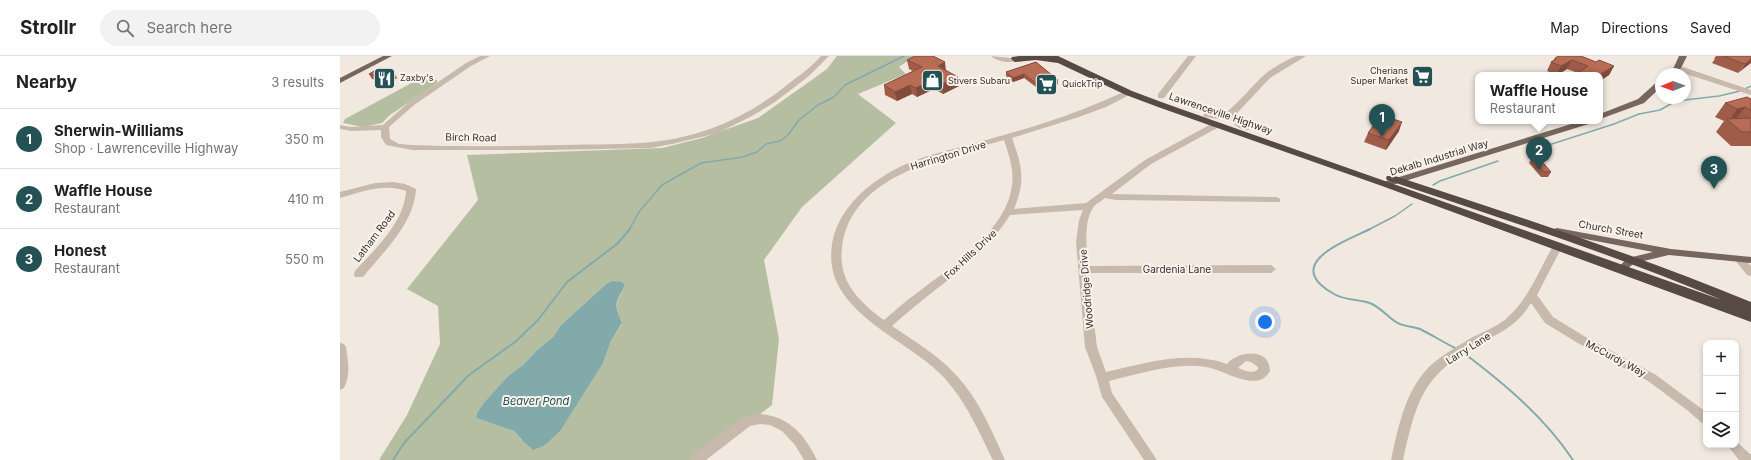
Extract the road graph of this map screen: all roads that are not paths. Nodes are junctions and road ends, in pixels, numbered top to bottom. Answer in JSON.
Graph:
{"nodes":[{"id":1,"x":388,"y":56,"type":"edge"},
{"id":2,"x":486,"y":56,"type":"edge"},
{"id":3,"x":826,"y":56,"type":"edge"},
{"id":4,"x":995,"y":56,"type":"edge"},
{"id":5,"x":1025,"y":56,"type":"edge"},
{"id":6,"x":1192,"y":56,"type":"edge"},
{"id":7,"x":1302,"y":56,"type":"edge"},
{"id":8,"x":1683,"y":56,"type":"edge"},
{"id":9,"x":1060,"y":57,"type":"edge"},
{"id":10,"x":1018,"y":58,"type":"edge"},
{"id":11,"x":1677,"y":68,"type":"edge"},
{"id":12,"x":1691,"y":73,"type":"edge"},
{"id":13,"x":340,"y":81,"type":"edge"},
{"id":14,"x":1655,"y":88,"type":"edge"},
{"id":15,"x":1130,"y":93,"type":"junction"},
{"id":16,"x":1751,"y":93,"type":"edge"},
{"id":17,"x":1161,"y":96,"type":"junction"},
{"id":18,"x":1234,"y":109,"type":"junction"},
{"id":19,"x":1207,"y":115,"type":"junction"},
{"id":20,"x":1603,"y":116,"type":"edge"},
{"id":21,"x":1580,"y":124,"type":"edge"},
{"id":22,"x":1216,"y":125,"type":"junction"},
{"id":23,"x":340,"y":127,"type":"edge"},
{"id":24,"x":385,"y":127,"type":"junction"},
{"id":25,"x":1246,"y":128,"type":"junction"},
{"id":26,"x":1007,"y":137,"type":"junction"},
{"id":27,"x":1398,"y":180,"type":"junction"},
{"id":28,"x":1386,"y":184,"type":"junction"},
{"id":29,"x":340,"y":195,"type":"edge"},
{"id":30,"x":1102,"y":195,"type":"junction"},
{"id":31,"x":1276,"y":200,"type":"dead end"},
{"id":32,"x":1089,"y":206,"type":"junction"},
{"id":33,"x":1008,"y":212,"type":"junction"},
{"id":34,"x":1547,"y":229,"type":"junction"},
{"id":35,"x":1558,"y":245,"type":"junction"},
{"id":36,"x":1671,"y":252,"type":"junction"},
{"id":37,"x":1739,"y":259,"type":"junction"},
{"id":38,"x":1632,"y":260,"type":"junction"},
{"id":39,"x":1751,"y":260,"type":"edge"},
{"id":40,"x":1622,"y":268,"type":"junction"},
{"id":41,"x":1271,"y":269,"type":"dead end"},
{"id":42,"x":1083,"y":270,"type":"junction"},
{"id":43,"x":1751,"y":272,"type":"edge"},
{"id":44,"x":359,"y":274,"type":"dead end"},
{"id":45,"x":1531,"y":295,"type":"junction"},
{"id":46,"x":1751,"y":307,"type":"edge"},
{"id":47,"x":1751,"y":317,"type":"edge"},
{"id":48,"x":885,"y":326,"type":"junction"},
{"id":49,"x":340,"y":347,"type":"edge"},
{"id":50,"x":1230,"y":369,"type":"dead end"},
{"id":51,"x":1102,"y":378,"type":"junction"},
{"id":52,"x":340,"y":385,"type":"edge"},
{"id":53,"x":1703,"y":416,"type":"edge"},
{"id":54,"x":1736,"y":448,"type":"edge"},
{"id":55,"x":696,"y":460,"type":"edge"},
{"id":56,"x":811,"y":460,"type":"edge"},
{"id":57,"x":1000,"y":460,"type":"edge"},
{"id":58,"x":1151,"y":460,"type":"edge"},
{"id":59,"x":1397,"y":460,"type":"edge"},
{"id":60,"x":1747,"y":460,"type":"edge"}],
"edges":[{"from":1,"to":13,"type":"main road"},
{"from":2,"to":24,"type":"street"},
{"from":3,"to":24,"type":"street","name":"Birch Road"},
{"from":4,"to":10,"type":"street"},
{"from":5,"to":10,"type":"street"},
{"from":6,"to":17,"type":"street"},
{"from":7,"to":18,"type":"street"},
{"from":8,"to":11,"type":"main road"},
{"from":9,"to":10,"type":"highway"},
{"from":9,"to":15,"type":"highway","name":"Lawrenceville Highway"},
{"from":9,"to":17,"type":"highway","name":"Lawrenceville Highway"},
{"from":12,"to":16,"type":"street"},
{"from":14,"to":20,"type":"main road"},
{"from":15,"to":22,"type":"highway","name":"Lawrenceville Highway"},
{"from":15,"to":26,"type":"street","name":"Harrington Drive"},
{"from":17,"to":19,"type":"highway","name":"Lawrenceville Highway"},
{"from":18,"to":19,"type":"street"},
{"from":18,"to":25,"type":"street"},
{"from":19,"to":25,"type":"highway","name":"Lawrenceville Highway"},
{"from":21,"to":27,"type":"main road","name":"Dekalb Industrial Way"},
{"from":22,"to":28,"type":"highway","name":"Lawrenceville Highway"},
{"from":22,"to":30,"type":"street"},
{"from":23,"to":24,"type":"street"},
{"from":25,"to":27,"type":"highway","name":"Lawrenceville Highway"},
{"from":26,"to":33,"type":"street","name":"Fox Hills Drive"},
{"from":26,"to":48,"type":"street","name":"Harrington Drive"},
{"from":27,"to":28,"type":"main road","name":"Dekalb Industrial Way"},
{"from":27,"to":34,"type":"highway","name":"Lawrenceville Highway"},
{"from":28,"to":35,"type":"highway","name":"Lawrenceville Highway"},
{"from":29,"to":44,"type":"street","name":"Latham Road"},
{"from":30,"to":31,"type":"street"},
{"from":30,"to":32,"type":"street"},
{"from":32,"to":33,"type":"street"},
{"from":32,"to":42,"type":"street","name":"Woodridge Drive"},
{"from":33,"to":48,"type":"street","name":"Fox Hills Drive"},
{"from":34,"to":36,"type":"main road","name":"Church Street"},
{"from":34,"to":38,"type":"highway","name":"Lawrenceville Highway"},
{"from":35,"to":40,"type":"highway","name":"Lawrenceville Highway"},
{"from":35,"to":45,"type":"street","name":"Larry Lane"},
{"from":36,"to":37,"type":"main road","name":"Church Street"},
{"from":36,"to":38,"type":"main road","name":"Church Street"},
{"from":37,"to":39,"type":"main road","name":"Church Street"},
{"from":37,"to":43,"type":"street"},
{"from":38,"to":40,"type":"main road","name":"Church Street"},
{"from":38,"to":46,"type":"highway","name":"Lawrenceville Highway"},
{"from":40,"to":47,"type":"highway","name":"Lawrenceville Highway"},
{"from":41,"to":42,"type":"street","name":"Gardenia Lane"},
{"from":42,"to":51,"type":"street","name":"Woodridge Drive"},
{"from":45,"to":53,"type":"street","name":"McCurdy Way"},
{"from":45,"to":59,"type":"street","name":"Larry Lane"},
{"from":48,"to":57,"type":"street","name":"Harrington Drive"},
{"from":49,"to":52,"type":"street"},
{"from":50,"to":51,"type":"street"},
{"from":51,"to":58,"type":"street","name":"Woodridge Drive"},
{"from":54,"to":60,"type":"street"},
{"from":55,"to":56,"type":"street"}]}
